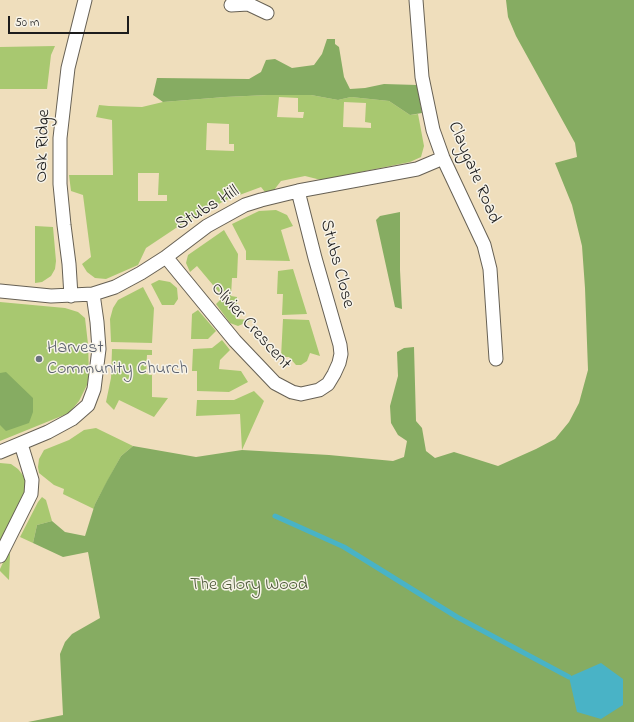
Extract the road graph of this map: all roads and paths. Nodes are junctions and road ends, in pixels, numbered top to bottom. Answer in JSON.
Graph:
{"nodes":[{"id":1,"x":85,"y":0,"type":"edge"},
{"id":2,"x":416,"y":0,"type":"edge"},
{"id":3,"x":248,"y":2,"type":"edge"},
{"id":4,"x":231,"y":5,"type":"dead end"},
{"id":5,"x":267,"y":13,"type":"dead end"},
{"id":6,"x":443,"y":158,"type":"junction"},
{"id":7,"x":298,"y":191,"type":"junction"},
{"id":8,"x":166,"y":257,"type":"junction"},
{"id":9,"x":0,"y":291,"type":"edge"},
{"id":10,"x":93,"y":294,"type":"junction"},
{"id":11,"x":71,"y":296,"type":"junction"},
{"id":12,"x":340,"y":346,"type":"joint"},
{"id":13,"x":496,"y":359,"type":"dead end"},
{"id":14,"x":21,"y":444,"type":"junction"},
{"id":15,"x":0,"y":452,"type":"edge"},
{"id":16,"x":0,"y":556,"type":"edge"}],
"edges":[{"from":1,"to":11,"type":"street","name":"Oak Ridge"},
{"from":2,"to":6,"type":"street","name":"Claygate Road"},
{"from":3,"to":4,"type":"street"},
{"from":3,"to":5,"type":"street"},
{"from":6,"to":7,"type":"street","name":"Stubs Hill"},
{"from":6,"to":13,"type":"street","name":"Claygate Road"},
{"from":7,"to":8,"type":"street","name":"Stubs Hill"},
{"from":7,"to":12,"type":"street","name":"Stubs Close"},
{"from":8,"to":10,"type":"street","name":"Stubs Hill"},
{"from":8,"to":12,"type":"street","name":"Olivier Crescent"},
{"from":9,"to":11,"type":"street","name":"Stubs Hill"},
{"from":10,"to":11,"type":"street","name":"Stubs Hill"},
{"from":10,"to":14,"type":"street"},
{"from":14,"to":15,"type":"street"},
{"from":14,"to":16,"type":"street"}]}
